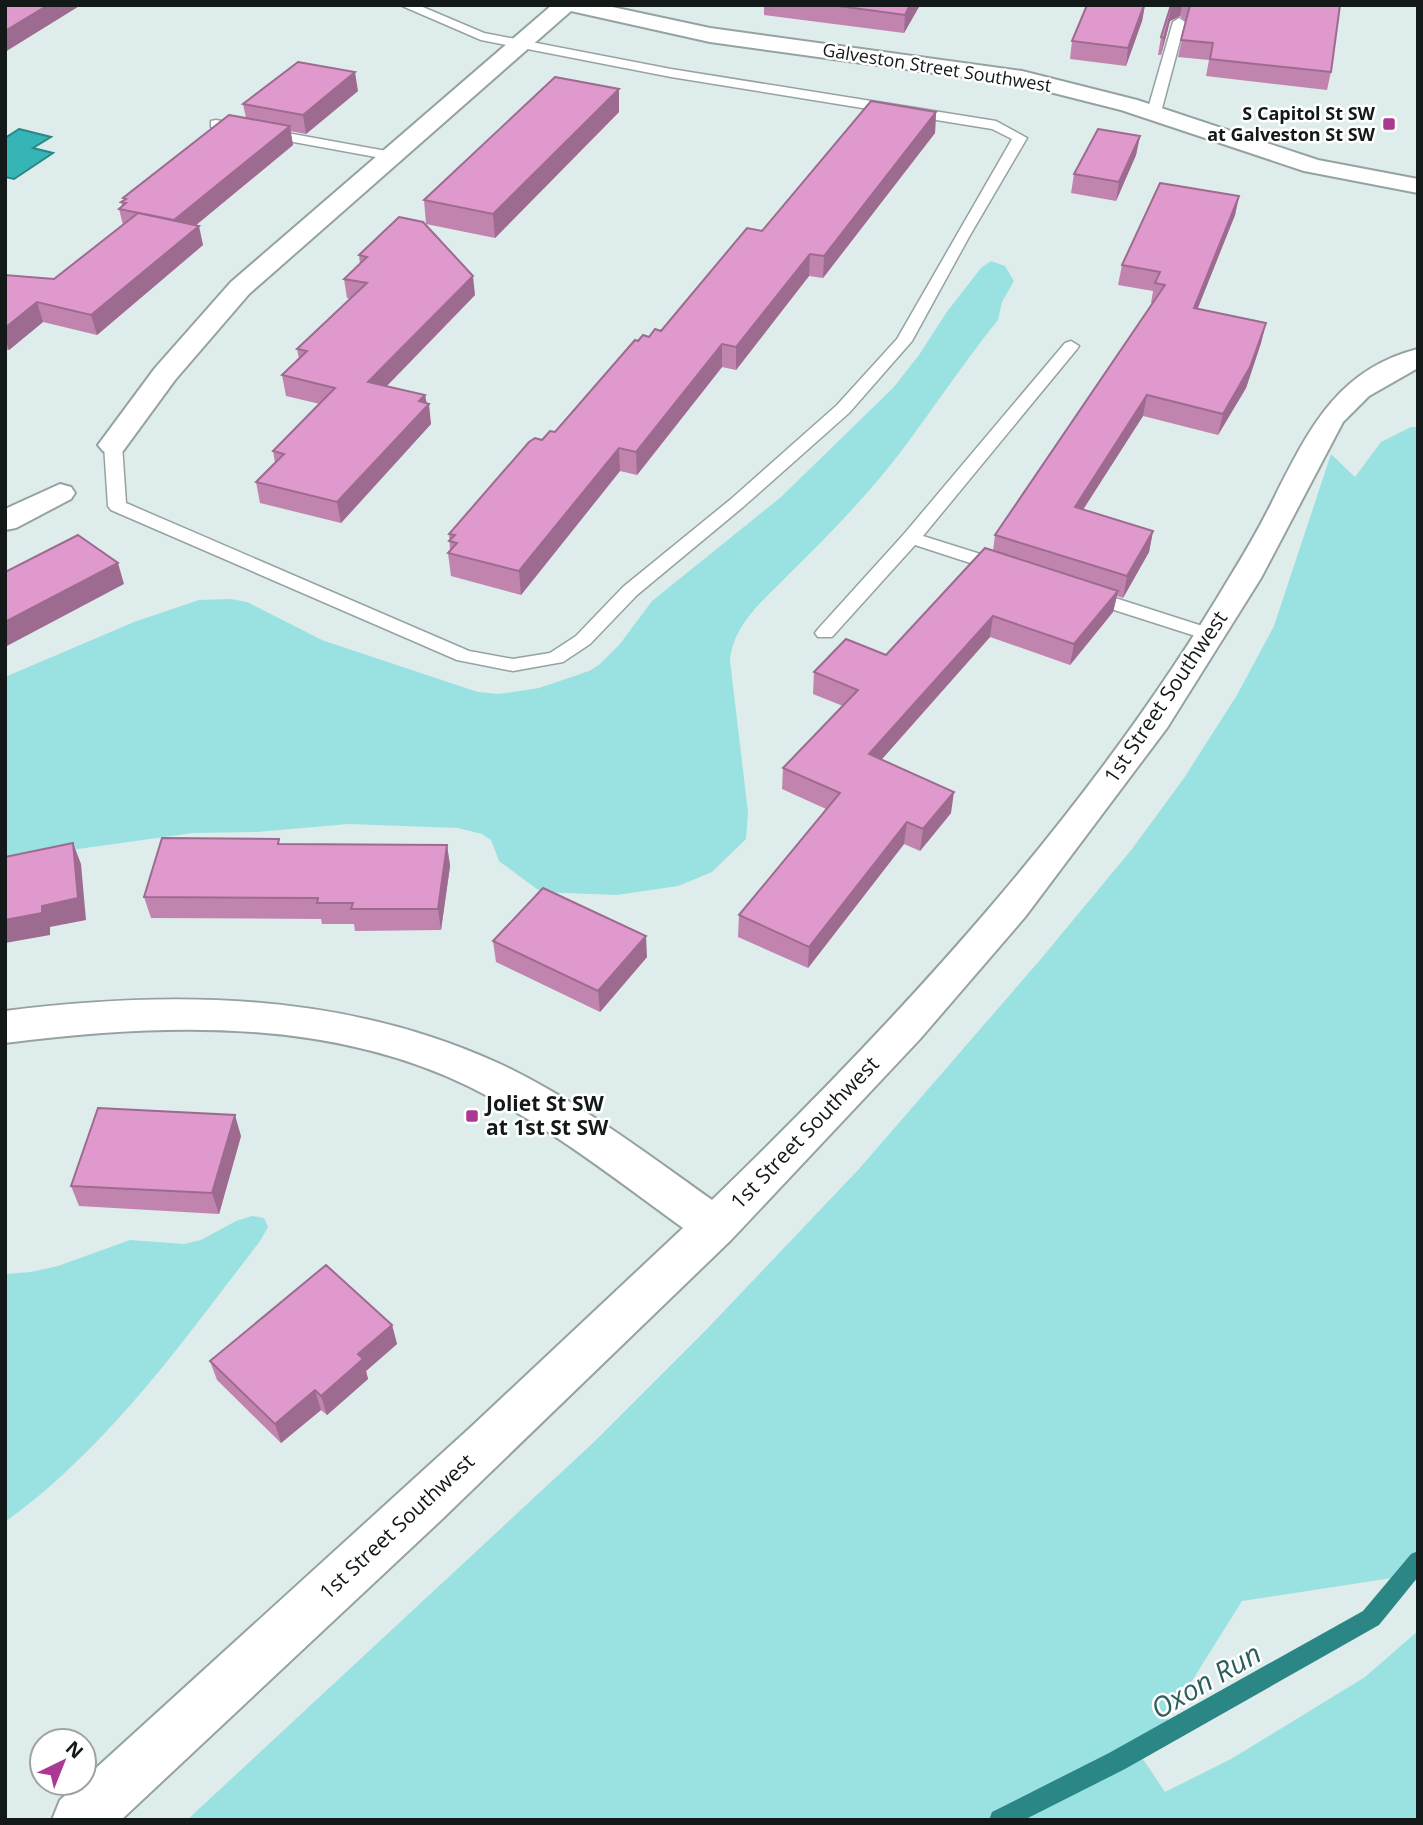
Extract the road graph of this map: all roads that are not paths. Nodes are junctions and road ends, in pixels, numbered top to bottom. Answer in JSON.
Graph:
{"nodes":[{"id":1,"x":406,"y":5,"type":"edge"},
{"id":2,"x":565,"y":5,"type":"edge"},
{"id":3,"x":572,"y":5,"type":"edge"},
{"id":4,"x":1179,"y":22,"type":"dead end"},
{"id":5,"x":528,"y":36,"type":"junction"},
{"id":6,"x":1154,"y":113,"type":"junction"},
{"id":7,"x":216,"y":124,"type":"edge"},
{"id":8,"x":393,"y":156,"type":"junction"},
{"id":9,"x":1418,"y":186,"type":"edge"},
{"id":10,"x":1071,"y":346,"type":"dead end"},
{"id":11,"x":1418,"y":357,"type":"edge"},
{"id":12,"x":113,"y":445,"type":"joint"},
{"id":13,"x":60,"y":493,"type":"dead end"},
{"id":14,"x":5,"y":521,"type":"edge"},
{"id":15,"x":912,"y":538,"type":"junction"},
{"id":16,"x":1026,"y":575,"type":"edge"},
{"id":17,"x":1065,"y":587,"type":"edge"},
{"id":18,"x":825,"y":633,"type":"dead end"},
{"id":19,"x":1211,"y":635,"type":"junction"},
{"id":20,"x":5,"y":1027,"type":"edge"},
{"id":21,"x":715,"y":1227,"type":"junction"},
{"id":22,"x":80,"y":1820,"type":"edge"}],
"edges":[{"from":1,"to":5,"type":"lane"},
{"from":2,"to":5,"type":"street"},
{"from":3,"to":6,"type":"street","name":"Galveston Street Southwest"},
{"from":4,"to":6,"type":"lane"},
{"from":5,"to":8,"type":"street"},
{"from":5,"to":12,"type":"lane"},
{"from":6,"to":9,"type":"street","name":"Galveston Street Southwest"},
{"from":7,"to":8,"type":"lane"},
{"from":8,"to":12,"type":"street"},
{"from":10,"to":15,"type":"lane"},
{"from":11,"to":19,"type":"street","name":"1st Street Southwest"},
{"from":13,"to":14,"type":"street"},
{"from":15,"to":16,"type":"lane"},
{"from":15,"to":18,"type":"lane"},
{"from":17,"to":19,"type":"lane"},
{"from":19,"to":21,"type":"street","name":"1st Street Southwest"},
{"from":20,"to":21,"type":"street"},
{"from":21,"to":22,"type":"street","name":"1st Street Southwest"}]}
